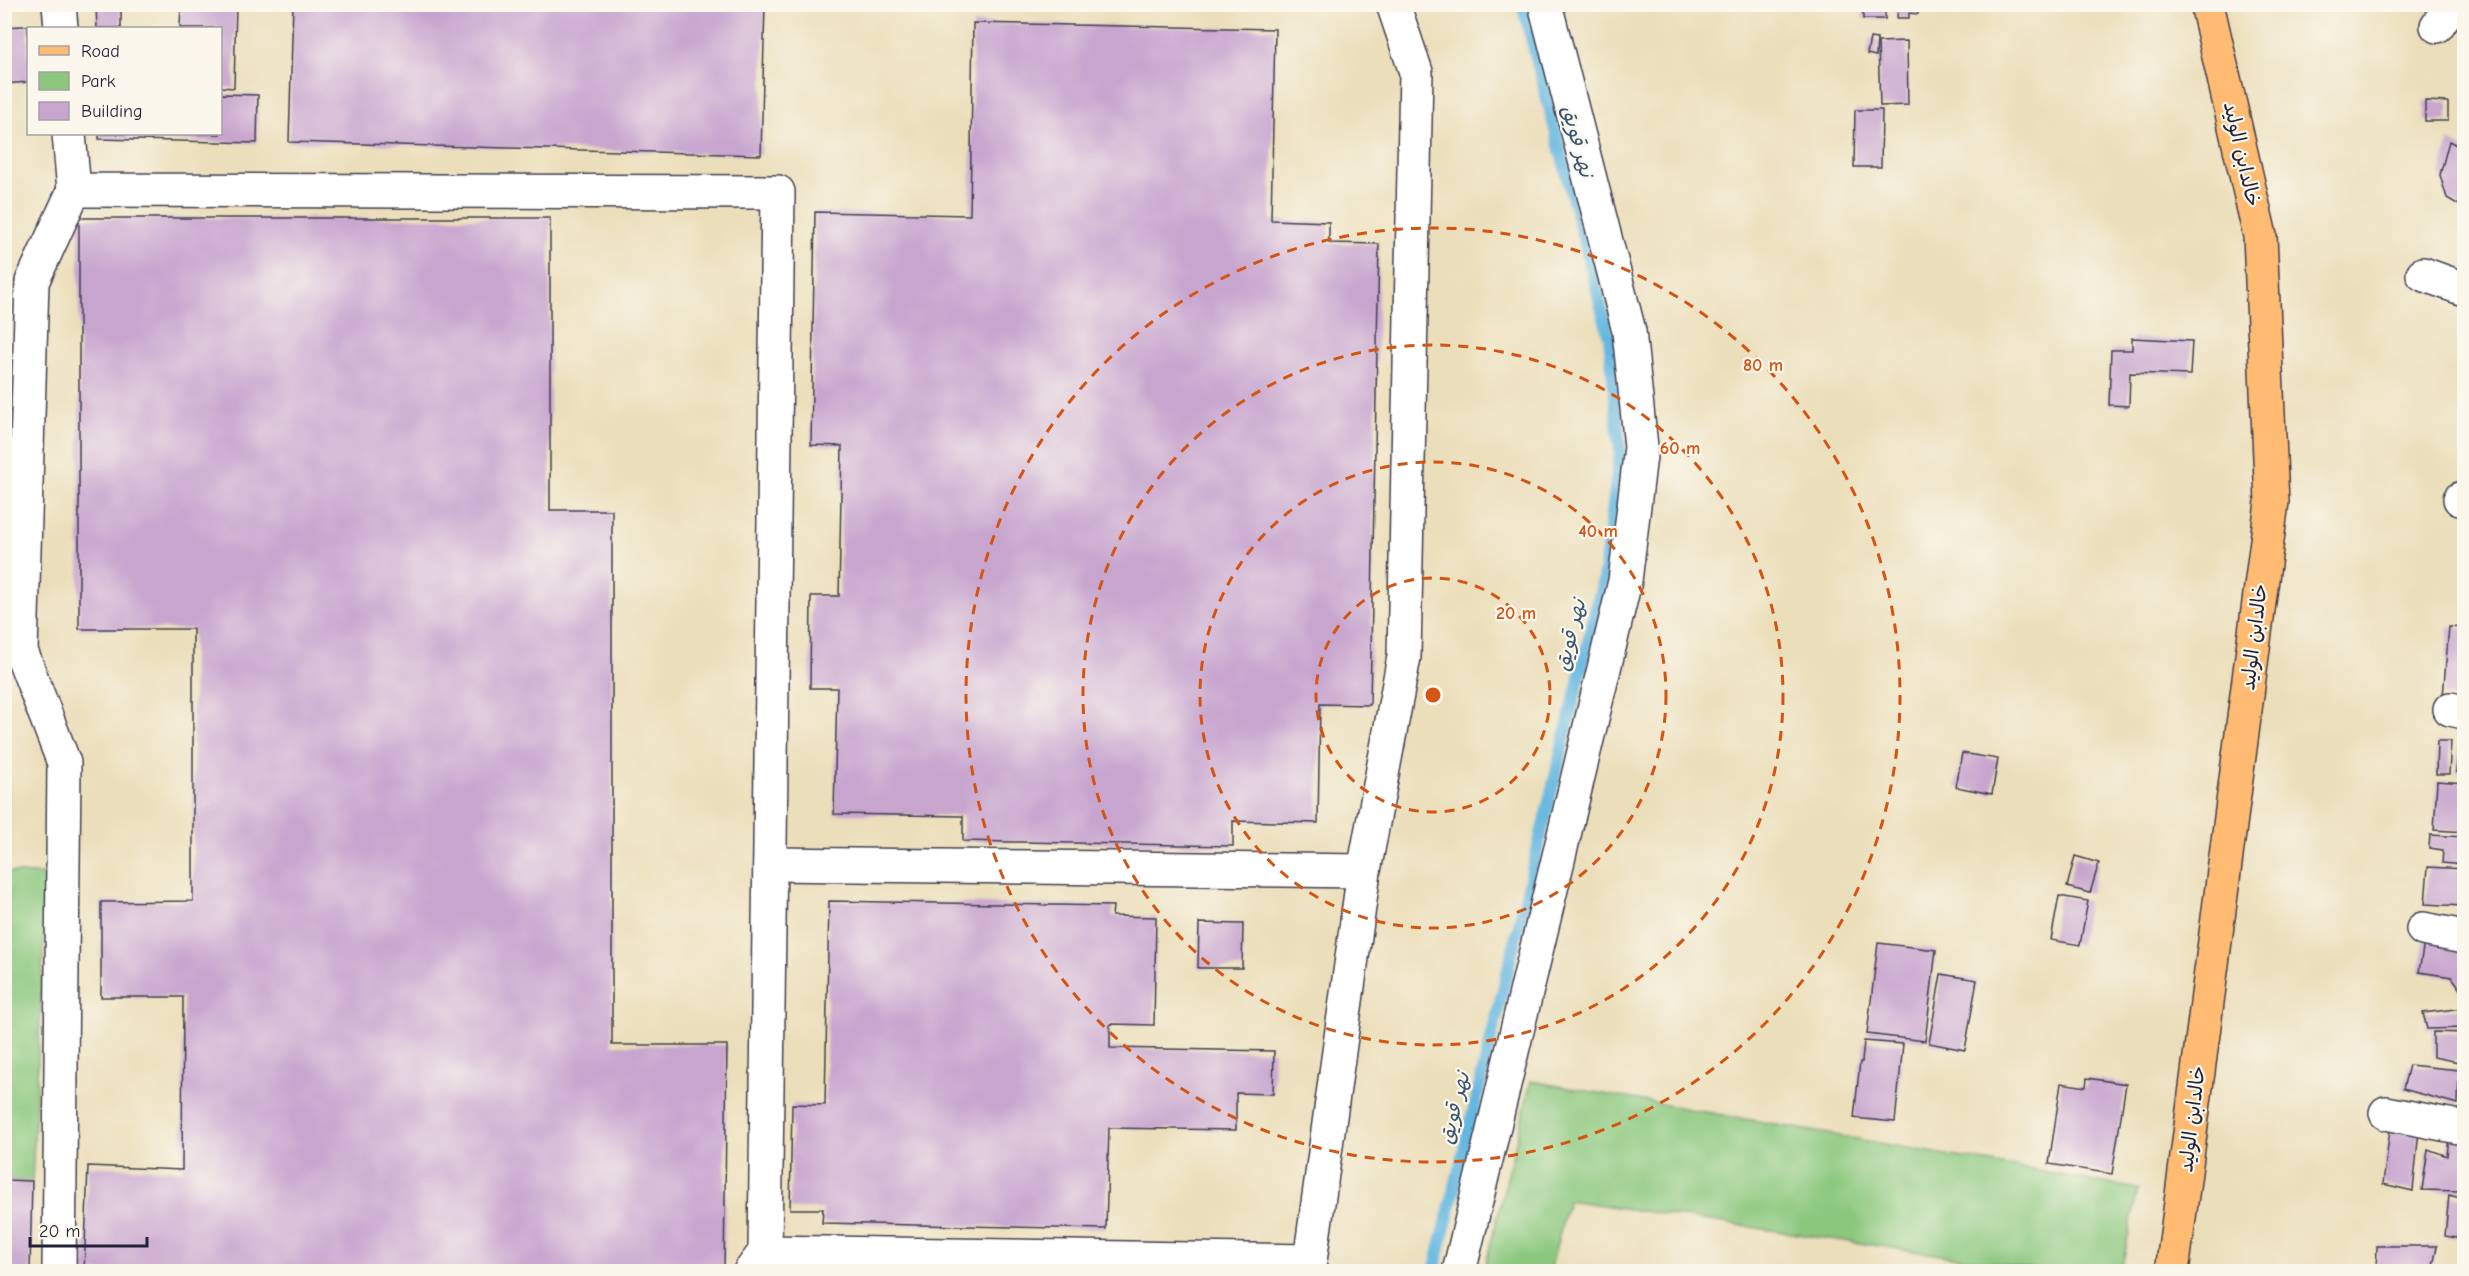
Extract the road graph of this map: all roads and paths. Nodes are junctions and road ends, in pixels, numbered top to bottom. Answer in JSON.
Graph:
{"nodes":[{"id":1,"x":59,"y":4,"type":"edge"},
{"id":2,"x":1393,"y":4,"type":"edge"},
{"id":3,"x":1545,"y":4,"type":"edge"},
{"id":4,"x":2207,"y":4,"type":"edge"},
{"id":5,"x":61,"y":27,"type":"edge"},
{"id":6,"x":69,"y":135,"type":"edge"},
{"id":7,"x":74,"y":190,"type":"junction"},
{"id":8,"x":2422,"y":274,"type":"dead end"},
{"id":9,"x":2464,"y":289,"type":"edge"},
{"id":10,"x":770,"y":864,"type":"junction"},
{"id":11,"x":1364,"y":871,"type":"junction"},
{"id":12,"x":2423,"y":928,"type":"dead end"},
{"id":13,"x":2464,"y":937,"type":"edge"},
{"id":14,"x":2386,"y":1113,"type":"dead end"},
{"id":15,"x":2464,"y":1128,"type":"edge"},
{"id":16,"x":758,"y":1262,"type":"edge"},
{"id":17,"x":59,"y":1272,"type":"edge"},
{"id":18,"x":1459,"y":1272,"type":"edge"},
{"id":19,"x":2172,"y":1272,"type":"edge"}],
"edges":[{"from":1,"to":5,"type":"street"},
{"from":2,"to":11,"type":"street"},
{"from":3,"to":18,"type":"street"},
{"from":4,"to":19,"type":"main road","name":"خالدابن الوليد"},
{"from":6,"to":7,"type":"street"},
{"from":7,"to":10,"type":"street"},
{"from":7,"to":17,"type":"street"},
{"from":8,"to":9,"type":"street"},
{"from":10,"to":11,"type":"street"},
{"from":10,"to":16,"type":"street"},
{"from":11,"to":16,"type":"street"},
{"from":12,"to":13,"type":"street"},
{"from":14,"to":15,"type":"street"}]}
